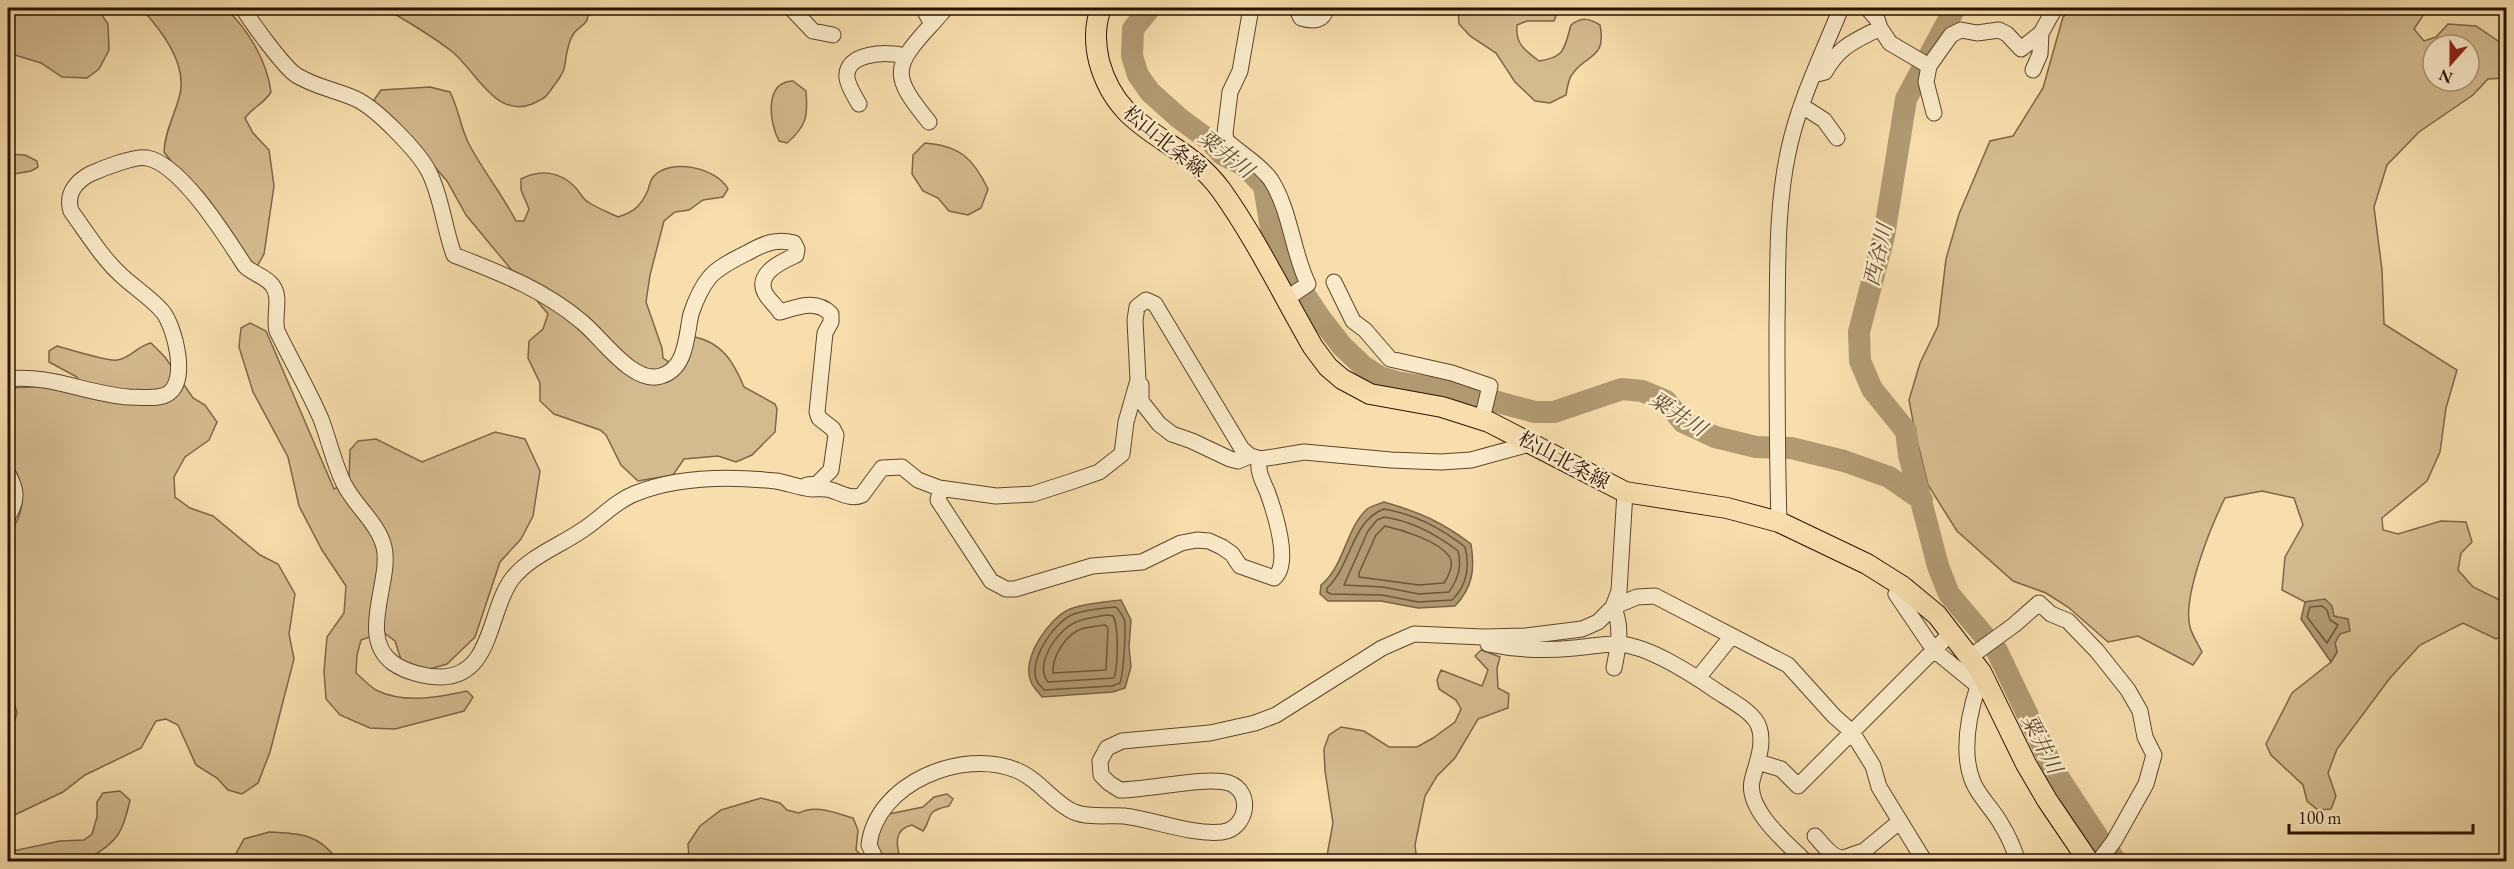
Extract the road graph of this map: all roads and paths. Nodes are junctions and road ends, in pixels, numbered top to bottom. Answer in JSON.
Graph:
{"nodes":[{"id":1,"x":243,"y":8,"type":"edge"},
{"id":2,"x":791,"y":8,"type":"edge"},
{"id":3,"x":923,"y":8,"type":"edge"},
{"id":4,"x":946,"y":8,"type":"edge"},
{"id":5,"x":1101,"y":8,"type":"edge"},
{"id":6,"x":1251,"y":8,"type":"edge"},
{"id":7,"x":1296,"y":8,"type":"edge"},
{"id":8,"x":1326,"y":8,"type":"edge"},
{"id":9,"x":1841,"y":8,"type":"edge"},
{"id":10,"x":1867,"y":8,"type":"edge"},
{"id":11,"x":2055,"y":8,"type":"edge"},
{"id":12,"x":932,"y":24,"type":"junction"},
{"id":13,"x":1880,"y":28,"type":"junction"},
{"id":14,"x":2041,"y":33,"type":"junction"},
{"id":15,"x":833,"y":35,"type":"dead end"},
{"id":16,"x":905,"y":57,"type":"junction"},
{"id":17,"x":1925,"y":63,"type":"junction"},
{"id":18,"x":2033,"y":70,"type":"dead end"},
{"id":19,"x":1814,"y":74,"type":"junction"},
{"id":20,"x":859,"y":104,"type":"dead end"},
{"id":21,"x":1802,"y":106,"type":"junction"},
{"id":22,"x":1934,"y":113,"type":"dead end"},
{"id":23,"x":929,"y":122,"type":"dead end"},
{"id":24,"x":1837,"y":138,"type":"dead end"},
{"id":25,"x":1334,"y":282,"type":"dead end"},
{"id":26,"x":1296,"y":293,"type":"junction"},
{"id":27,"x":8,"y":380,"type":"edge"},
{"id":28,"x":1138,"y":380,"type":"junction"},
{"id":29,"x":1484,"y":413,"type":"junction"},
{"id":30,"x":1533,"y":443,"type":"junction"},
{"id":31,"x":1256,"y":458,"type":"junction"},
{"id":32,"x":902,"y":467,"type":"junction"},
{"id":33,"x":8,"y":474,"type":"edge"},
{"id":34,"x":798,"y":486,"type":"junction"},
{"id":35,"x":1624,"y":492,"type":"junction"},
{"id":36,"x":976,"y":495,"type":"junction"},
{"id":37,"x":939,"y":496,"type":"junction"},
{"id":38,"x":8,"y":516,"type":"edge"},
{"id":39,"x":1779,"y":522,"type":"junction"},
{"id":40,"x":1902,"y":586,"type":"junction"},
{"id":41,"x":1613,"y":607,"type":"junction"},
{"id":42,"x":1952,"y":632,"type":"junction"},
{"id":43,"x":1532,"y":635,"type":"junction"},
{"id":44,"x":1732,"y":636,"type":"junction"},
{"id":45,"x":1472,"y":637,"type":"junction"},
{"id":46,"x":1618,"y":644,"type":"junction"},
{"id":47,"x":1934,"y":650,"type":"junction"},
{"id":48,"x":1533,"y":651,"type":"junction"},
{"id":49,"x":1974,"y":654,"type":"junction"},
{"id":50,"x":1614,"y":668,"type":"dead end"},
{"id":51,"x":1698,"y":678,"type":"junction"},
{"id":52,"x":1982,"y":684,"type":"junction"},
{"id":53,"x":1852,"y":732,"type":"junction"},
{"id":54,"x":1758,"y":762,"type":"junction"},
{"id":55,"x":1899,"y":822,"type":"junction"},
{"id":56,"x":1815,"y":836,"type":"dead end"},
{"id":57,"x":1864,"y":856,"type":"edge"},
{"id":58,"x":2096,"y":860,"type":"edge"},
{"id":59,"x":878,"y":861,"type":"edge"},
{"id":60,"x":1806,"y":861,"type":"edge"},
{"id":61,"x":1925,"y":861,"type":"edge"},
{"id":62,"x":2018,"y":861,"type":"edge"}],
"edges":[{"from":1,"to":34,"type":"street"},
{"from":2,"to":15,"type":"street"},
{"from":3,"to":12,"type":"street"},
{"from":4,"to":12,"type":"street"},
{"from":5,"to":26,"type":"main road","name":"松山北条線"},
{"from":6,"to":26,"type":"street"},
{"from":7,"to":8,"type":"street"},
{"from":9,"to":19,"type":"street"},
{"from":10,"to":13,"type":"street"},
{"from":11,"to":14,"type":"street"},
{"from":12,"to":16,"type":"street"},
{"from":13,"to":17,"type":"street"},
{"from":13,"to":19,"type":"street"},
{"from":14,"to":17,"type":"street"},
{"from":14,"to":18,"type":"street"},
{"from":16,"to":20,"type":"street"},
{"from":16,"to":23,"type":"street"},
{"from":17,"to":22,"type":"street"},
{"from":19,"to":21,"type":"street"},
{"from":21,"to":24,"type":"street"},
{"from":21,"to":39,"type":"street"},
{"from":25,"to":29,"type":"street"},
{"from":26,"to":29,"type":"main road","name":"松山北条線"},
{"from":27,"to":34,"type":"street"},
{"from":28,"to":31,"type":"street"},
{"from":28,"to":31,"type":"street"},
{"from":28,"to":36,"type":"street"},
{"from":29,"to":30,"type":"main road","name":"松山北条線"},
{"from":30,"to":31,"type":"street"},
{"from":30,"to":35,"type":"main road","name":"松山北条線"},
{"from":31,"to":37,"type":"street"},
{"from":32,"to":34,"type":"street"},
{"from":32,"to":36,"type":"street"},
{"from":32,"to":37,"type":"street"},
{"from":33,"to":38,"type":"street"},
{"from":35,"to":39,"type":"main road","name":"松山北条線"},
{"from":35,"to":41,"type":"street"},
{"from":36,"to":37,"type":"street"},
{"from":39,"to":40,"type":"main road","name":"松山北条線"},
{"from":40,"to":42,"type":"main road","name":"松山北条線"},
{"from":40,"to":47,"type":"street"},
{"from":41,"to":43,"type":"street"},
{"from":41,"to":44,"type":"street"},
{"from":41,"to":46,"type":"street"},
{"from":42,"to":47,"type":"street"},
{"from":42,"to":49,"type":"main road","name":"松山北条線"},
{"from":43,"to":45,"type":"street"},
{"from":43,"to":48,"type":"street"},
{"from":44,"to":51,"type":"street"},
{"from":44,"to":53,"type":"street"},
{"from":45,"to":48,"type":"street"},
{"from":45,"to":59,"type":"street"},
{"from":46,"to":48,"type":"street"},
{"from":46,"to":50,"type":"street"},
{"from":46,"to":51,"type":"street"},
{"from":47,"to":52,"type":"street"},
{"from":47,"to":53,"type":"street"},
{"from":49,"to":52,"type":"main road","name":"松山北条線"},
{"from":49,"to":58,"type":"street"},
{"from":51,"to":54,"type":"street"},
{"from":52,"to":58,"type":"main road","name":"松山北条線"},
{"from":52,"to":62,"type":"street"},
{"from":53,"to":54,"type":"street"},
{"from":53,"to":55,"type":"street"},
{"from":54,"to":60,"type":"street"},
{"from":55,"to":57,"type":"street"},
{"from":55,"to":61,"type":"street"},
{"from":56,"to":57,"type":"street"}]}
